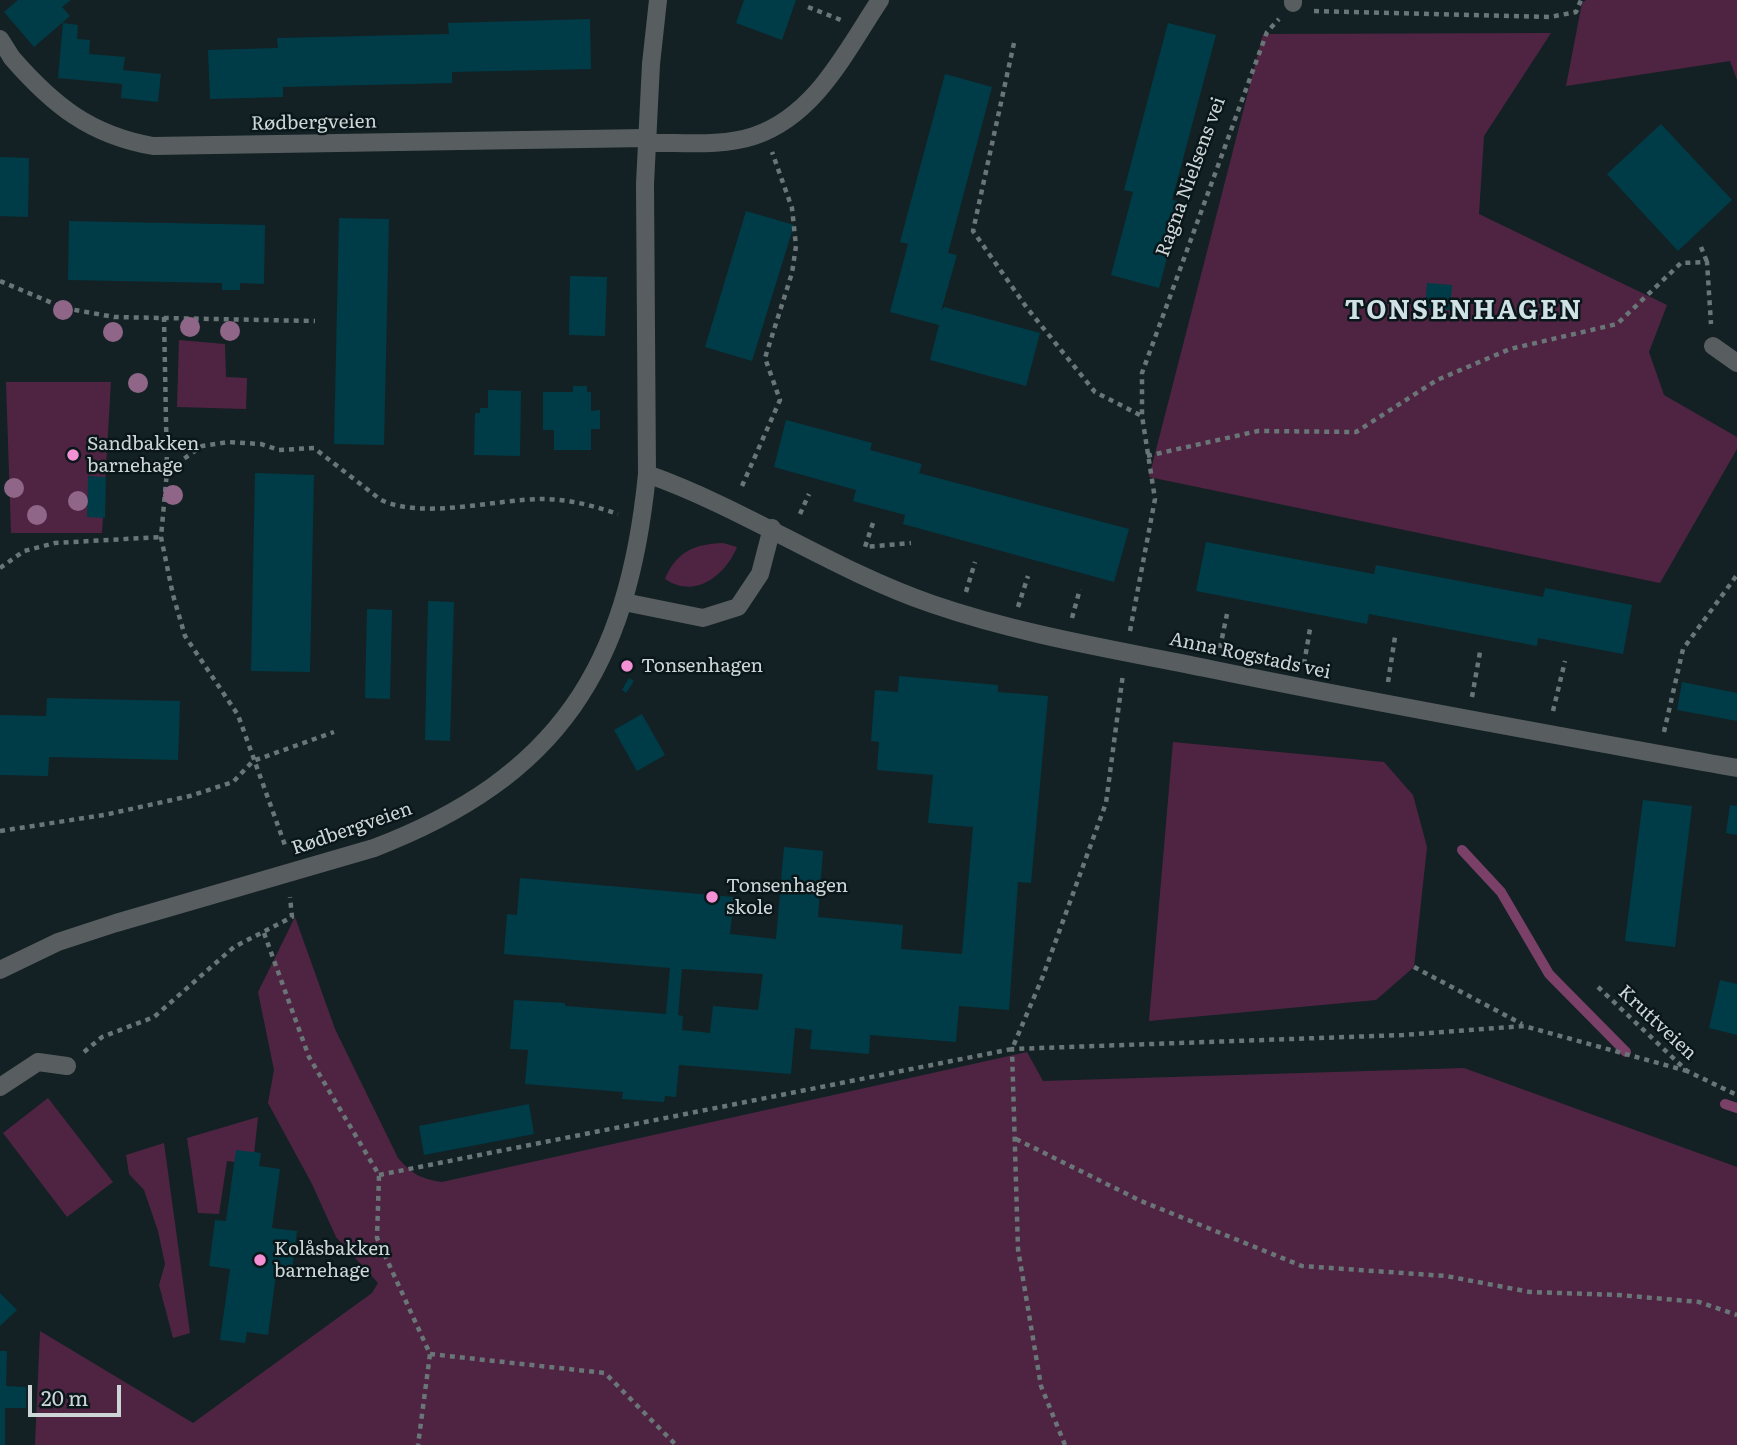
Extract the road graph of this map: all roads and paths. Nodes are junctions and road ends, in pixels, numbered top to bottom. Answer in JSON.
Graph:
{"nodes":[{"id":1,"x":659,"y":0,"type":"edge"},
{"id":2,"x":880,"y":0,"type":"edge"},
{"id":3,"x":1581,"y":0,"type":"edge"},
{"id":4,"x":1293,"y":1,"type":"edge"},
{"id":5,"x":808,"y":6,"type":"dead end"},
{"id":6,"x":842,"y":21,"type":"dead end"},
{"id":7,"x":0,"y":39,"type":"edge"},
{"id":8,"x":1014,"y":43,"type":"dead end"},
{"id":9,"x":764,"y":132,"type":"junction"},
{"id":10,"x":646,"y":141,"type":"junction"},
{"id":11,"x":1701,"y":247,"type":"dead end"},
{"id":12,"x":1707,"y":262,"type":"junction"},
{"id":13,"x":0,"y":281,"type":"edge"},
{"id":14,"x":164,"y":317,"type":"junction"},
{"id":15,"x":315,"y":321,"type":"dead end"},
{"id":16,"x":1713,"y":346,"type":"joint"},
{"id":17,"x":1737,"y":363,"type":"edge"},
{"id":18,"x":1142,"y":373,"type":"dead end"},
{"id":19,"x":1142,"y":416,"type":"dead end"},
{"id":20,"x":1147,"y":456,"type":"dead end"},
{"id":21,"x":167,"y":471,"type":"junction"},
{"id":22,"x":647,"y":474,"type":"junction"},
{"id":23,"x":742,"y":486,"type":"dead end"},
{"id":24,"x":808,"y":494,"type":"dead end"},
{"id":25,"x":620,"y":514,"type":"dead end"},
{"id":26,"x":800,"y":514,"type":"dead end"},
{"id":27,"x":873,"y":523,"type":"dead end"},
{"id":28,"x":772,"y":528,"type":"junction"},
{"id":29,"x":161,"y":537,"type":"junction"},
{"id":30,"x":911,"y":543,"type":"dead end"},
{"id":31,"x":975,"y":562,"type":"dead end"},
{"id":32,"x":0,"y":568,"type":"edge"},
{"id":33,"x":1737,"y":575,"type":"edge"},
{"id":34,"x":1028,"y":576,"type":"dead end"},
{"id":35,"x":1080,"y":589,"type":"dead end"},
{"id":36,"x":966,"y":593,"type":"dead end"},
{"id":37,"x":624,"y":602,"type":"junction"},
{"id":38,"x":1016,"y":611,"type":"dead end"},
{"id":39,"x":1227,"y":614,"type":"dead end"},
{"id":40,"x":1070,"y":625,"type":"dead end"},
{"id":41,"x":1310,"y":629,"type":"dead end"},
{"id":42,"x":1395,"y":638,"type":"dead end"},
{"id":43,"x":1219,"y":652,"type":"dead end"},
{"id":44,"x":1480,"y":652,"type":"dead end"},
{"id":45,"x":1564,"y":660,"type":"dead end"},
{"id":46,"x":1303,"y":668,"type":"dead end"},
{"id":47,"x":1387,"y":683,"type":"dead end"},
{"id":48,"x":1471,"y":698,"type":"dead end"},
{"id":49,"x":1552,"y":712,"type":"dead end"},
{"id":50,"x":334,"y":732,"type":"dead end"},
{"id":51,"x":1660,"y":754,"type":"junction"},
{"id":52,"x":253,"y":761,"type":"junction"},
{"id":53,"x":1737,"y":768,"type":"edge"},
{"id":54,"x":0,"y":831,"type":"edge"},
{"id":55,"x":286,"y":849,"type":"dead end"},
{"id":56,"x":289,"y":895,"type":"dead end"},
{"id":57,"x":264,"y":933,"type":"junction"},
{"id":58,"x":1414,"y":967,"type":"dead end"},
{"id":59,"x":0,"y":970,"type":"edge"},
{"id":60,"x":1043,"y":976,"type":"dead end"},
{"id":61,"x":1598,"y":987,"type":"dead end"},
{"id":62,"x":1524,"y":1026,"type":"junction"},
{"id":63,"x":1012,"y":1049,"type":"junction"},
{"id":64,"x":67,"y":1066,"type":"joint"},
{"id":65,"x":1687,"y":1071,"type":"junction"},
{"id":66,"x":0,"y":1087,"type":"edge"},
{"id":67,"x":1737,"y":1095,"type":"edge"},
{"id":68,"x":1016,"y":1139,"type":"junction"},
{"id":69,"x":379,"y":1175,"type":"junction"},
{"id":70,"x":1737,"y":1315,"type":"edge"},
{"id":71,"x":430,"y":1354,"type":"junction"},
{"id":72,"x":418,"y":1445,"type":"edge"},
{"id":73,"x":676,"y":1445,"type":"edge"},
{"id":74,"x":1065,"y":1445,"type":"edge"}],
"edges":[{"from":1,"to":10,"type":"street","name":"Rødbergveien"},
{"from":2,"to":9,"type":"street"},
{"from":3,"to":4,"type":"path","name":"Ragna Nielsens vei"},
{"from":4,"to":18,"type":"path","name":"Ragna Nielsens vei"},
{"from":5,"to":6,"type":"path"},
{"from":7,"to":10,"type":"street","name":"Rødbergveien"},
{"from":8,"to":19,"type":"path"},
{"from":9,"to":10,"type":"street"},
{"from":9,"to":23,"type":"path"},
{"from":10,"to":22,"type":"street","name":"Rødbergveien"},
{"from":11,"to":12,"type":"path"},
{"from":12,"to":16,"type":"path"},
{"from":12,"to":20,"type":"path"},
{"from":13,"to":14,"type":"path"},
{"from":14,"to":15,"type":"path"},
{"from":14,"to":21,"type":"path"},
{"from":16,"to":17,"type":"street"},
{"from":21,"to":25,"type":"path"},
{"from":21,"to":29,"type":"path"},
{"from":22,"to":28,"type":"street","name":"Anna Rogstads vei"},
{"from":22,"to":37,"type":"street","name":"Rødbergveien"},
{"from":24,"to":26,"type":"path"},
{"from":27,"to":30,"type":"path"},
{"from":28,"to":37,"type":"street"},
{"from":28,"to":51,"type":"street","name":"Anna Rogstads vei"},
{"from":29,"to":32,"type":"path"},
{"from":29,"to":52,"type":"path"},
{"from":31,"to":36,"type":"path"},
{"from":33,"to":51,"type":"path"},
{"from":34,"to":38,"type":"path"},
{"from":35,"to":40,"type":"path"},
{"from":37,"to":59,"type":"street","name":"Rødbergveien"},
{"from":39,"to":43,"type":"path"},
{"from":41,"to":46,"type":"path"},
{"from":42,"to":47,"type":"path"},
{"from":44,"to":48,"type":"path"},
{"from":45,"to":49,"type":"path"},
{"from":50,"to":52,"type":"path"},
{"from":51,"to":53,"type":"street","name":"Anna Rogstads vei"},
{"from":52,"to":54,"type":"path"},
{"from":52,"to":55,"type":"path"},
{"from":56,"to":57,"type":"path"},
{"from":57,"to":64,"type":"path"},
{"from":57,"to":69,"type":"path"},
{"from":58,"to":62,"type":"path"},
{"from":60,"to":63,"type":"path"},
{"from":61,"to":65,"type":"path","name":"Kruttveien"},
{"from":62,"to":63,"type":"path"},
{"from":62,"to":65,"type":"path"},
{"from":63,"to":68,"type":"path"},
{"from":63,"to":69,"type":"path"},
{"from":64,"to":66,"type":"street"},
{"from":65,"to":67,"type":"path","name":"Kruttveien"},
{"from":68,"to":70,"type":"path"},
{"from":68,"to":74,"type":"path"},
{"from":69,"to":71,"type":"path"},
{"from":71,"to":72,"type":"path"},
{"from":71,"to":73,"type":"path"}]}
